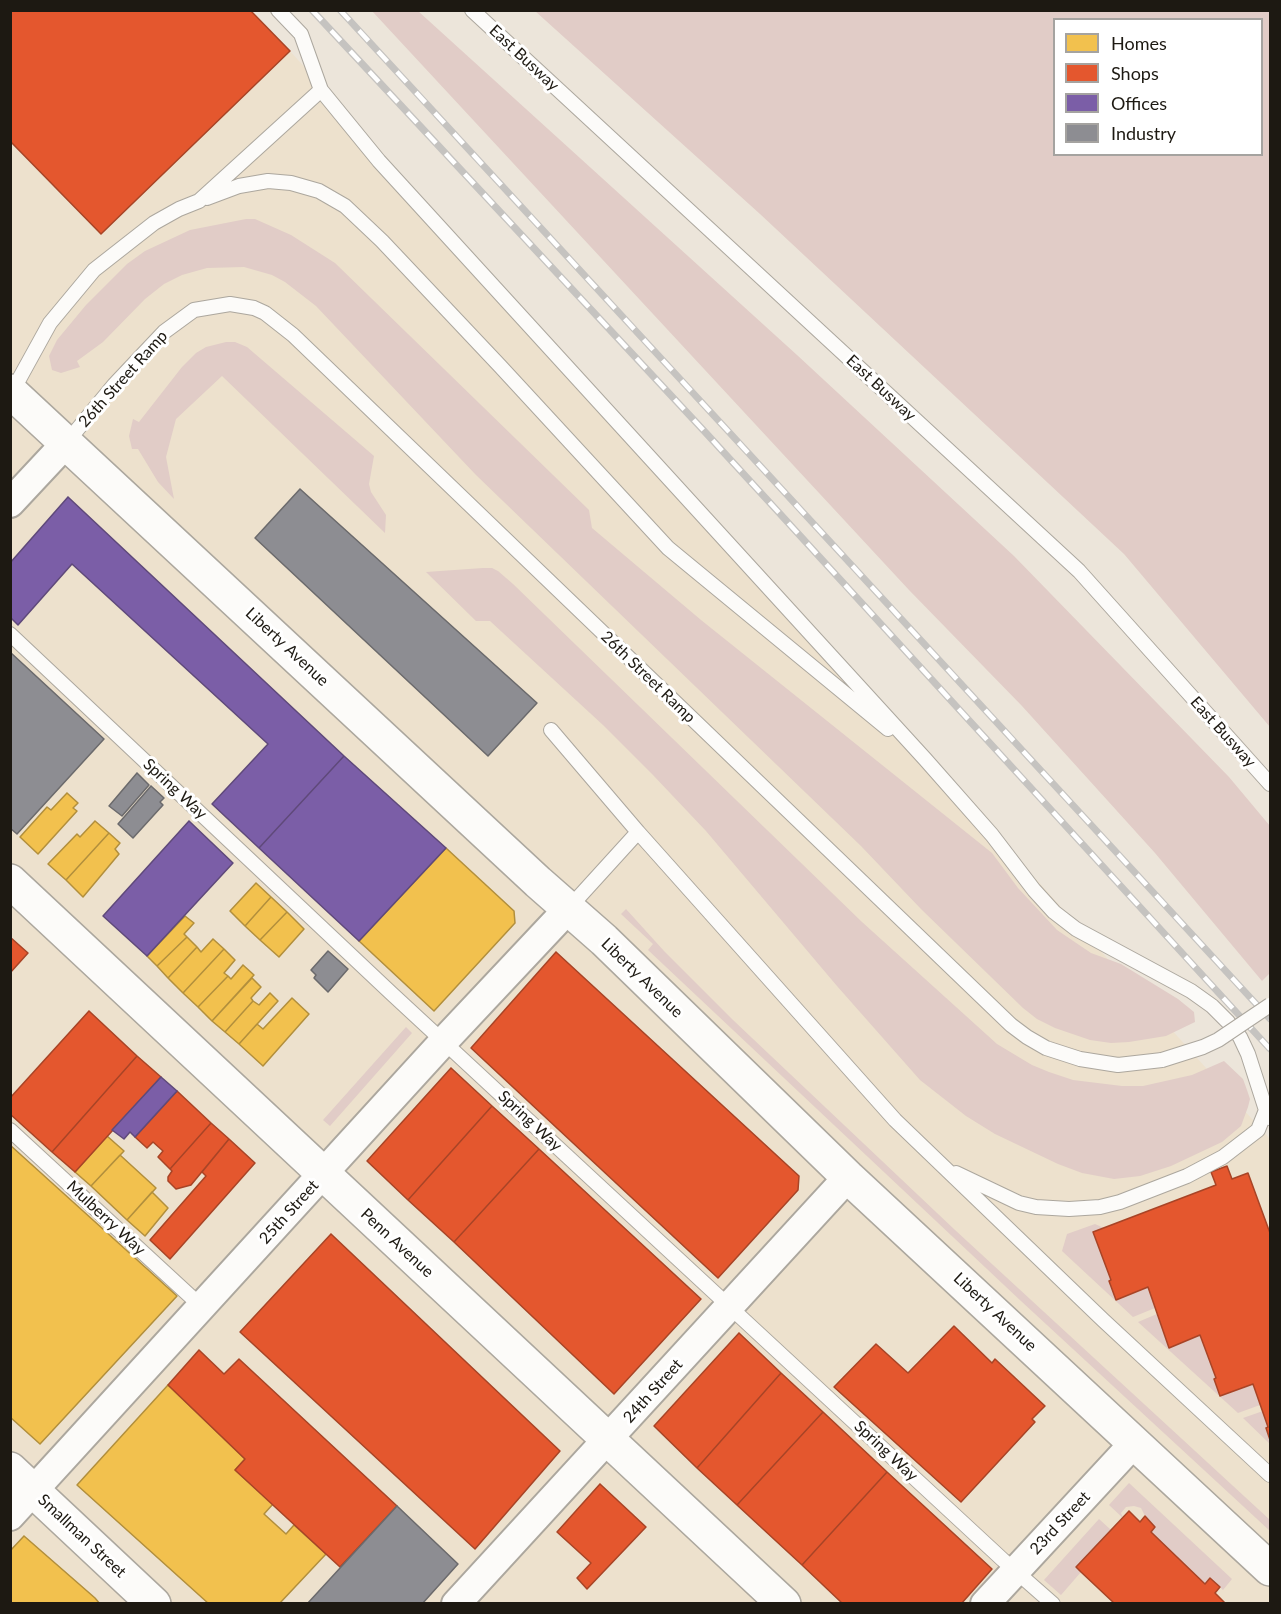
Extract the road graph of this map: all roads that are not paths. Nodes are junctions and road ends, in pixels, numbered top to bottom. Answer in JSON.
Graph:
{"nodes":[{"id":1,"x":278,"y":10,"type":"edge"},
{"id":2,"x":472,"y":10,"type":"edge"},
{"id":3,"x":321,"y":90,"type":"junction"},
{"id":4,"x":199,"y":201,"type":"junction"},
{"id":5,"x":11,"y":391,"type":"edge"},
{"id":6,"x":67,"y":442,"type":"junction"},
{"id":7,"x":10,"y":503,"type":"edge"},
{"id":8,"x":10,"y":634,"type":"edge"},
{"id":9,"x":551,"y":730,"type":"dead end"},
{"id":10,"x":925,"y":759,"type":"junction"},
{"id":11,"x":1270,"y":784,"type":"edge"},
{"id":12,"x":638,"y":832,"type":"junction"},
{"id":13,"x":10,"y":882,"type":"edge"},
{"id":14,"x":568,"y":909,"type":"junction"},
{"id":15,"x":1270,"y":1005,"type":"edge"},
{"id":16,"x":444,"y":1041,"type":"junction"},
{"id":17,"x":1268,"y":1114,"type":"edge"},
{"id":18,"x":10,"y":1130,"type":"edge"},
{"id":19,"x":943,"y":1166,"type":"junction"},
{"id":20,"x":323,"y":1174,"type":"junction"},
{"id":21,"x":849,"y":1177,"type":"junction"},
{"id":22,"x":730,"y":1306,"type":"junction"},
{"id":23,"x":202,"y":1307,"type":"junction"},
{"id":24,"x":608,"y":1441,"type":"junction"},
{"id":25,"x":1135,"y":1442,"type":"junction"},
{"id":26,"x":10,"y":1469,"type":"edge"},
{"id":27,"x":1270,"y":1475,"type":"edge"},
{"id":28,"x":34,"y":1491,"type":"junction"},
{"id":29,"x":10,"y":1516,"type":"edge"},
{"id":30,"x":1270,"y":1569,"type":"edge"},
{"id":31,"x":1016,"y":1571,"type":"junction"},
{"id":32,"x":154,"y":1604,"type":"edge"},
{"id":33,"x":456,"y":1604,"type":"edge"},
{"id":34,"x":784,"y":1604,"type":"edge"},
{"id":35,"x":985,"y":1604,"type":"edge"},
{"id":36,"x":1053,"y":1604,"type":"edge"}],
"edges":[{"from":1,"to":3,"type":"lane"},
{"from":2,"to":11,"type":"lane","name":"East Busway"},
{"from":3,"to":4,"type":"lane"},
{"from":3,"to":10,"type":"lane"},
{"from":4,"to":5,"type":"lane"},
{"from":4,"to":10,"type":"lane"},
{"from":5,"to":6,"type":"main road","name":"Liberty Avenue"},
{"from":6,"to":7,"type":"street"},
{"from":6,"to":14,"type":"main road","name":"Liberty Avenue"},
{"from":6,"to":15,"type":"lane","name":"26th Street Ramp","bridge":true},
{"from":8,"to":16,"type":"lane","name":"Spring Way"},
{"from":9,"to":12,"type":"lane"},
{"from":10,"to":17,"type":"lane"},
{"from":12,"to":14,"type":"lane"},
{"from":12,"to":19,"type":"lane"},
{"from":13,"to":20,"type":"main road","name":"Penn Avenue"},
{"from":14,"to":16,"type":"street","name":"25th Street"},
{"from":14,"to":21,"type":"main road","name":"Liberty Avenue"},
{"from":16,"to":20,"type":"street","name":"25th Street"},
{"from":16,"to":22,"type":"lane","name":"Spring Way"},
{"from":17,"to":19,"type":"lane"},
{"from":18,"to":23,"type":"lane","name":"Mulberry Way"},
{"from":19,"to":27,"type":"lane"},
{"from":20,"to":23,"type":"street","name":"25th Street"},
{"from":20,"to":24,"type":"main road","name":"Penn Avenue"},
{"from":21,"to":22,"type":"street","name":"24th Street"},
{"from":21,"to":25,"type":"main road","name":"Liberty Avenue"},
{"from":22,"to":24,"type":"street","name":"24th Street"},
{"from":22,"to":31,"type":"lane","name":"Spring Way"},
{"from":23,"to":28,"type":"street","name":"25th Street"},
{"from":24,"to":33,"type":"street","name":"24th Street"},
{"from":24,"to":34,"type":"main road","name":"Penn Avenue"},
{"from":25,"to":30,"type":"main road","name":"Liberty Avenue"},
{"from":25,"to":31,"type":"street","name":"23rd Street"},
{"from":26,"to":28,"type":"main road","name":"Smallman Street"},
{"from":28,"to":29,"type":"street","name":"25th Street"},
{"from":28,"to":32,"type":"main road","name":"Smallman Street"},
{"from":31,"to":35,"type":"street","name":"23rd Street"},
{"from":31,"to":36,"type":"lane","name":"Spring Way"}]}
